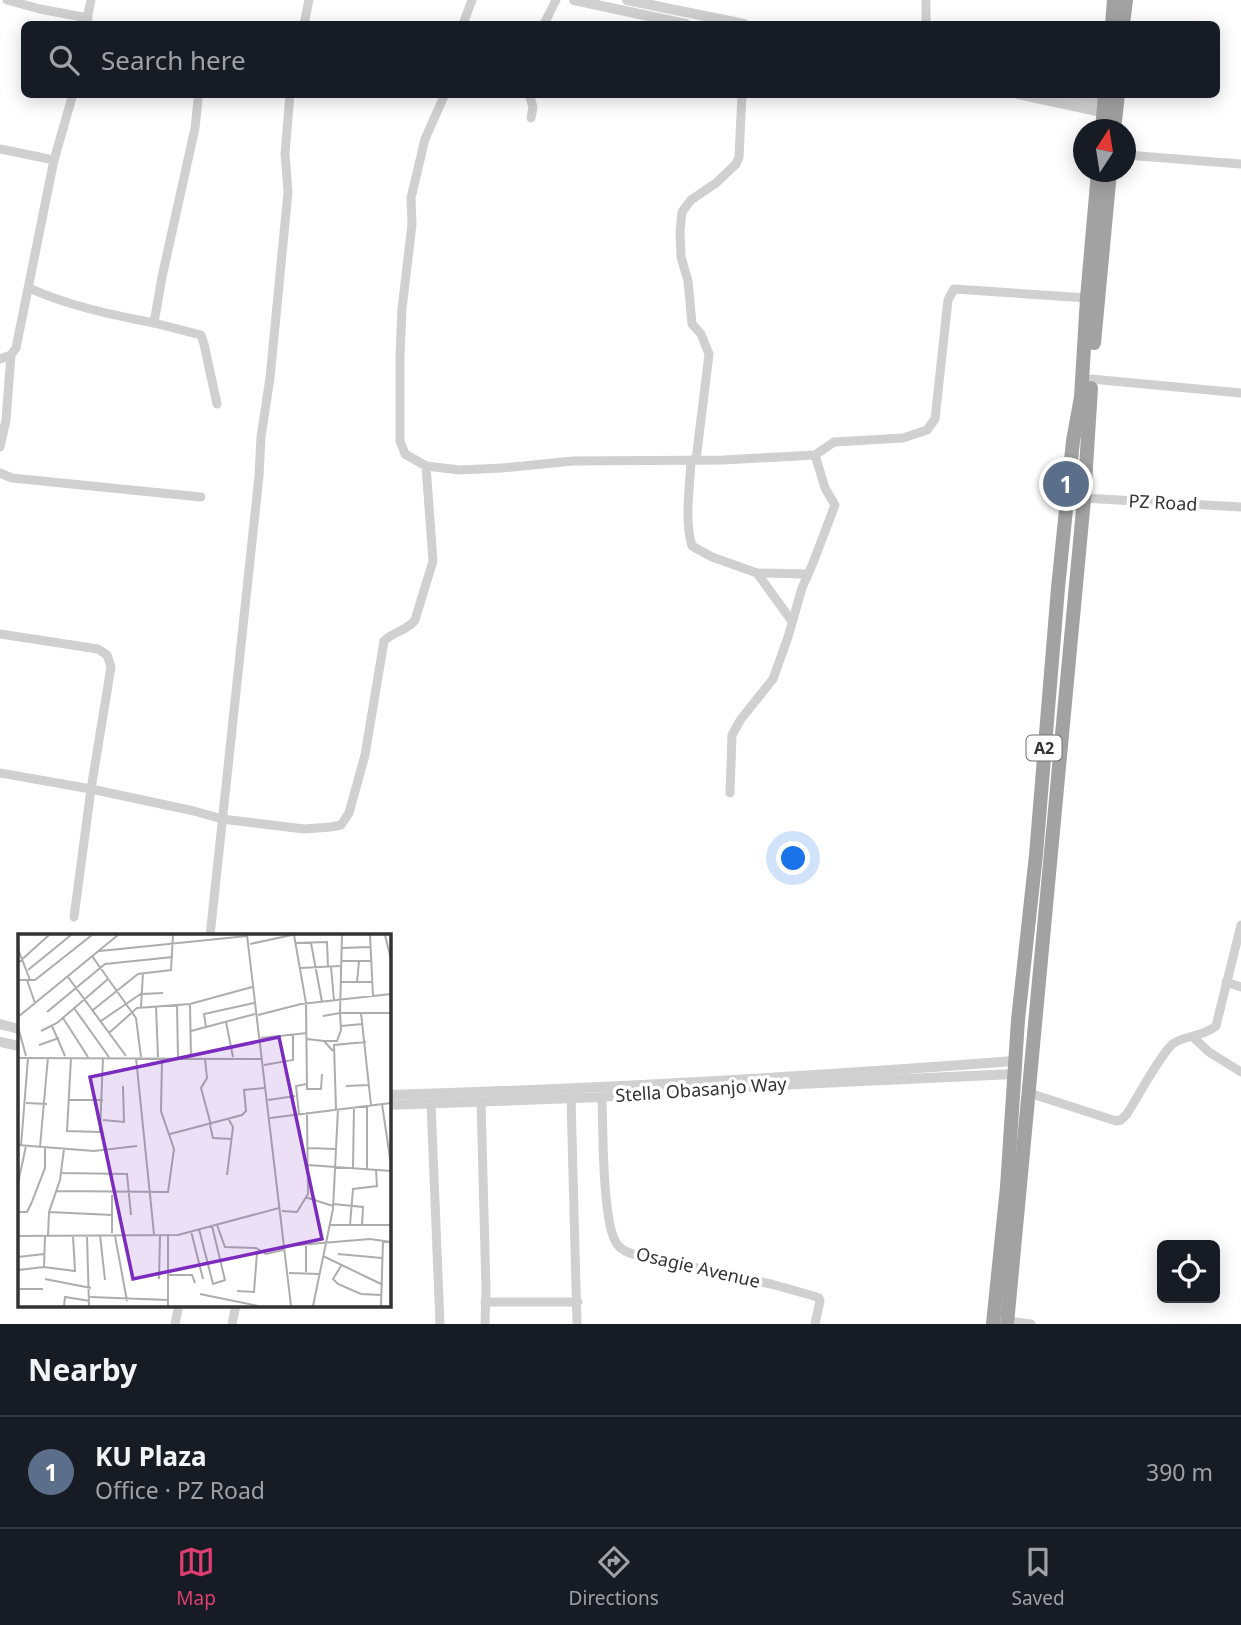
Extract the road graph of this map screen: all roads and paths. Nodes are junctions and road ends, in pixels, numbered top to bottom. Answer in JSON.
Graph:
{"nodes":[{"id":1,"x":7,"y":0,"type":"edge"},
{"id":2,"x":91,"y":0,"type":"edge"},
{"id":3,"x":309,"y":0,"type":"edge"},
{"id":4,"x":472,"y":0,"type":"edge"},
{"id":5,"x":556,"y":0,"type":"edge"},
{"id":6,"x":574,"y":0,"type":"edge"},
{"id":7,"x":627,"y":0,"type":"edge"},
{"id":8,"x":926,"y":0,"type":"edge"},
{"id":9,"x":1114,"y":0,"type":"edge"},
{"id":10,"x":1126,"y":0,"type":"edge"},
{"id":11,"x":666,"y":4,"type":"edge"},
{"id":12,"x":87,"y":21,"type":"edge"},
{"id":13,"x":305,"y":21,"type":"edge"},
{"id":14,"x":464,"y":21,"type":"edge"},
{"id":15,"x":546,"y":21,"type":"edge"},
{"id":16,"x":672,"y":21,"type":"edge"},
{"id":17,"x":732,"y":21,"type":"edge"},
{"id":18,"x":926,"y":21,"type":"edge"},
{"id":19,"x":1112,"y":21,"type":"edge"},
{"id":20,"x":1124,"y":21,"type":"edge"},
{"id":21,"x":72,"y":98,"type":"edge"},
{"id":22,"x":290,"y":98,"type":"edge"},
{"id":23,"x":443,"y":98,"type":"edge"},
{"id":24,"x":530,"y":98,"type":"edge"},
{"id":25,"x":742,"y":98,"type":"edge"},
{"id":26,"x":1038,"y":98,"type":"edge"},
{"id":27,"x":1077,"y":98,"type":"edge"},
{"id":28,"x":198,"y":100,"type":"dead end"},
{"id":29,"x":1111,"y":108,"type":"edge"},
{"id":30,"x":531,"y":118,"type":"dead end"},
{"id":31,"x":0,"y":149,"type":"edge"},
{"id":32,"x":1136,"y":156,"type":"edge"},
{"id":33,"x":54,"y":160,"type":"junction"},
{"id":34,"x":1241,"y":164,"type":"edge"},
{"id":35,"x":1097,"y":182,"type":"edge"},
{"id":36,"x":1109,"y":182,"type":"edge"},
{"id":37,"x":29,"y":288,"type":"junction"},
{"id":38,"x":1087,"y":298,"type":"junction"},
{"id":39,"x":155,"y":323,"type":"junction"},
{"id":40,"x":12,"y":355,"type":"junction"},
{"id":41,"x":0,"y":359,"type":"edge"},
{"id":42,"x":1091,"y":379,"type":"junction"},
{"id":43,"x":1241,"y":393,"type":"edge"},
{"id":44,"x":217,"y":404,"type":"dead end"},
{"id":45,"x":0,"y":447,"type":"edge"},
{"id":46,"x":815,"y":455,"type":"junction"},
{"id":47,"x":694,"y":460,"type":"junction"},
{"id":48,"x":426,"y":466,"type":"junction"},
{"id":49,"x":0,"y":472,"type":"edge"},
{"id":50,"x":201,"y":497,"type":"dead end"},
{"id":51,"x":1066,"y":497,"type":"junction"},
{"id":52,"x":1084,"y":499,"type":"junction"},
{"id":53,"x":1241,"y":507,"type":"edge"},
{"id":54,"x":757,"y":573,"type":"junction"},
{"id":55,"x":808,"y":574,"type":"junction"},
{"id":56,"x":791,"y":620,"type":"junction"},
{"id":57,"x":0,"y":634,"type":"edge"},
{"id":58,"x":0,"y":772,"type":"edge"},
{"id":59,"x":91,"y":789,"type":"junction"},
{"id":60,"x":730,"y":793,"type":"dead end"},
{"id":61,"x":222,"y":819,"type":"junction"},
{"id":62,"x":74,"y":917,"type":"dead end"},
{"id":63,"x":1241,"y":925,"type":"edge"},
{"id":64,"x":210,"y":934,"type":"edge"},
{"id":65,"x":1226,"y":982,"type":"junction"},
{"id":66,"x":1241,"y":987,"type":"edge"},
{"id":67,"x":0,"y":1024,"type":"edge"},
{"id":68,"x":18,"y":1029,"type":"edge"},
{"id":69,"x":1193,"y":1037,"type":"junction"},
{"id":70,"x":0,"y":1042,"type":"edge"},
{"id":71,"x":18,"y":1046,"type":"edge"},
{"id":72,"x":1014,"y":1067,"type":"junction"},
{"id":73,"x":1241,"y":1072,"type":"edge"},
{"id":74,"x":1029,"y":1093,"type":"junction"},
{"id":75,"x":390,"y":1095,"type":"edge"},
{"id":76,"x":602,"y":1097,"type":"junction"},
{"id":77,"x":571,"y":1098,"type":"junction"},
{"id":78,"x":481,"y":1101,"type":"junction"},
{"id":79,"x":431,"y":1103,"type":"junction"},
{"id":80,"x":390,"y":1105,"type":"edge"},
{"id":81,"x":485,"y":1302,"type":"junction"},
{"id":82,"x":578,"y":1302,"type":"junction"},
{"id":83,"x":178,"y":1306,"type":"edge"},
{"id":84,"x":236,"y":1306,"type":"edge"},
{"id":85,"x":1003,"y":1323,"type":"edge"},
{"id":86,"x":175,"y":1324,"type":"edge"},
{"id":87,"x":232,"y":1324,"type":"edge"},
{"id":88,"x":440,"y":1324,"type":"edge"},
{"id":89,"x":485,"y":1324,"type":"edge"},
{"id":90,"x":577,"y":1324,"type":"edge"},
{"id":91,"x":816,"y":1324,"type":"edge"},
{"id":92,"x":1031,"y":1324,"type":"edge"}],
"edges":[{"from":1,"to":12,"type":"street"},
{"from":2,"to":12,"type":"street"},
{"from":3,"to":13,"type":"street"},
{"from":4,"to":14,"type":"street"},
{"from":5,"to":15,"type":"street"},
{"from":6,"to":16,"type":"street"},
{"from":7,"to":11,"type":"street"},
{"from":8,"to":18,"type":"street"},
{"from":9,"to":19,"type":"highway"},
{"from":10,"to":20,"type":"highway"},
{"from":11,"to":17,"type":"street"},
{"from":21,"to":33,"type":"street"},
{"from":22,"to":61,"type":"street"},
{"from":23,"to":48,"type":"street"},
{"from":24,"to":30,"type":"street"},
{"from":25,"to":47,"type":"street"},
{"from":26,"to":29,"type":"street"},
{"from":27,"to":29,"type":"street"},
{"from":28,"to":39,"type":"street"},
{"from":31,"to":33,"type":"street"},
{"from":32,"to":34,"type":"street"},
{"from":33,"to":37,"type":"street"},
{"from":35,"to":38,"type":"highway","number":"A2"},
{"from":36,"to":42,"type":"highway","number":"A2"},
{"from":37,"to":39,"type":"street"},
{"from":37,"to":40,"type":"street"},
{"from":38,"to":46,"type":"street"},
{"from":38,"to":51,"type":"highway","number":"A2"},
{"from":39,"to":44,"type":"street"},
{"from":40,"to":41,"type":"street"},
{"from":40,"to":45,"type":"street"},
{"from":42,"to":43,"type":"street"},
{"from":42,"to":52,"type":"highway","number":"A2"},
{"from":46,"to":47,"type":"street"},
{"from":46,"to":55,"type":"street"},
{"from":47,"to":48,"type":"street"},
{"from":47,"to":54,"type":"street"},
{"from":48,"to":61,"type":"street"},
{"from":49,"to":50,"type":"street"},
{"from":51,"to":52,"type":"street","name":"PZ Road"},
{"from":51,"to":72,"type":"highway","number":"A2"},
{"from":52,"to":53,"type":"street","name":"PZ Road"},
{"from":52,"to":74,"type":"highway","number":"A2"},
{"from":54,"to":55,"type":"street"},
{"from":54,"to":56,"type":"street"},
{"from":55,"to":56,"type":"street"},
{"from":56,"to":60,"type":"street"},
{"from":57,"to":59,"type":"street"},
{"from":58,"to":59,"type":"street"},
{"from":59,"to":61,"type":"street"},
{"from":59,"to":62,"type":"street"},
{"from":61,"to":64,"type":"street"},
{"from":63,"to":65,"type":"street"},
{"from":65,"to":66,"type":"street"},
{"from":65,"to":69,"type":"street"},
{"from":67,"to":68,"type":"street"},
{"from":69,"to":73,"type":"street"},
{"from":69,"to":74,"type":"street"},
{"from":70,"to":71,"type":"street"},
{"from":72,"to":75,"type":"street"},
{"from":72,"to":76,"type":"street","name":"Stella Obasanjo Way"},
{"from":72,"to":85,"type":"highway","number":"A2"},
{"from":74,"to":85,"type":"highway","number":"A2"},
{"from":76,"to":77,"type":"street","name":"Stella Obasanjo Way"},
{"from":76,"to":91,"type":"street","name":"Osagie Avenue"},
{"from":77,"to":78,"type":"street","name":"Stella Obasanjo Way"},
{"from":77,"to":82,"type":"street"},
{"from":78,"to":79,"type":"street","name":"Stella Obasanjo Way"},
{"from":78,"to":81,"type":"street"},
{"from":79,"to":80,"type":"street","name":"Stella Obasanjo Way"},
{"from":79,"to":88,"type":"street"},
{"from":81,"to":82,"type":"street"},
{"from":81,"to":89,"type":"street"},
{"from":82,"to":90,"type":"street"},
{"from":83,"to":86,"type":"street"},
{"from":84,"to":87,"type":"street"},
{"from":85,"to":92,"type":"street"}]}
